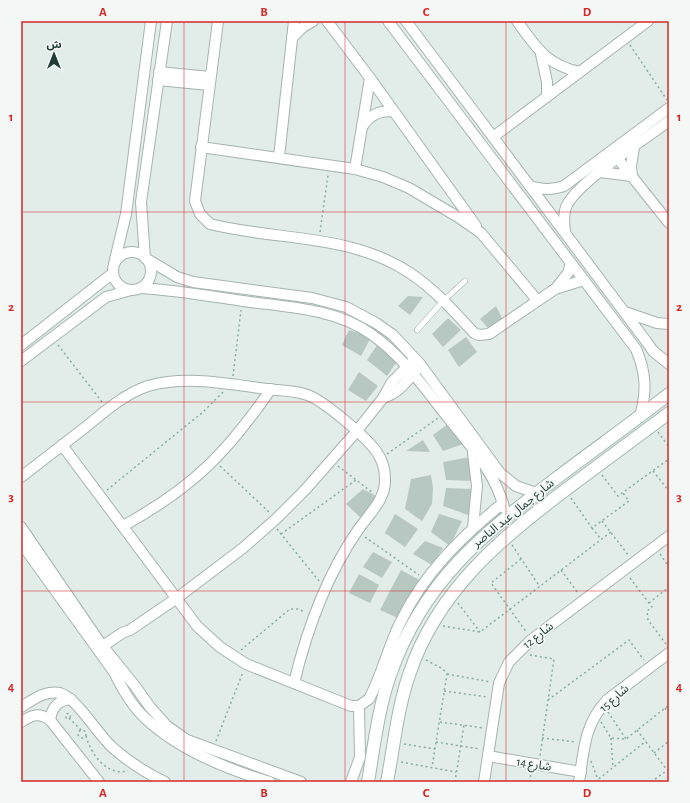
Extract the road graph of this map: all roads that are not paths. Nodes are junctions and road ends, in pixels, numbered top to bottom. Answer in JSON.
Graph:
{"nodes":[{"id":1,"x":151,"y":21,"type":"edge"},
{"id":2,"x":167,"y":21,"type":"edge"},
{"id":3,"x":218,"y":21,"type":"edge"},
{"id":4,"x":294,"y":21,"type":"edge"},
{"id":5,"x":313,"y":21,"type":"edge"},
{"id":6,"x":327,"y":21,"type":"edge"},
{"id":7,"x":388,"y":21,"type":"edge"},
{"id":8,"x":406,"y":21,"type":"edge"},
{"id":9,"x":517,"y":21,"type":"edge"},
{"id":10,"x":648,"y":21,"type":"edge"},
{"id":11,"x":292,"y":38,"type":"junction"},
{"id":12,"x":541,"y":54,"type":"junction"},
{"id":13,"x":580,"y":72,"type":"junction"},
{"id":14,"x":159,"y":76,"type":"junction"},
{"id":15,"x":370,"y":78,"type":"junction"},
{"id":16,"x":210,"y":81,"type":"junction"},
{"id":17,"x":546,"y":97,"type":"junction"},
{"id":18,"x":472,"y":108,"type":"junction"},
{"id":19,"x":669,"y":108,"type":"edge"},
{"id":20,"x":392,"y":111,"type":"junction"},
{"id":21,"x":460,"y":117,"type":"junction"},
{"id":22,"x":668,"y":123,"type":"edge"},
{"id":23,"x":362,"y":127,"type":"junction"},
{"id":24,"x":493,"y":137,"type":"junction"},
{"id":25,"x":201,"y":147,"type":"junction"},
{"id":26,"x":634,"y":147,"type":"junction"},
{"id":27,"x":611,"y":151,"type":"junction"},
{"id":28,"x":279,"y":158,"type":"junction"},
{"id":29,"x":618,"y":159,"type":"junction"},
{"id":30,"x":355,"y":169,"type":"junction"},
{"id":31,"x":600,"y":172,"type":"junction"},
{"id":32,"x":632,"y":176,"type":"junction"},
{"id":33,"x":530,"y":186,"type":"junction"},
{"id":34,"x":669,"y":223,"type":"edge"},
{"id":35,"x":481,"y":233,"type":"junction"},
{"id":36,"x":565,"y":233,"type":"junction"},
{"id":37,"x":146,"y":259,"type":"junction"},
{"id":38,"x":571,"y":263,"type":"junction"},
{"id":39,"x":113,"y":269,"type":"junction"},
{"id":40,"x":584,"y":280,"type":"junction"},
{"id":41,"x":465,"y":281,"type":"dead end"},
{"id":42,"x":141,"y":288,"type":"junction"},
{"id":43,"x":555,"y":289,"type":"junction"},
{"id":44,"x":131,"y":290,"type":"junction"},
{"id":45,"x":537,"y":300,"type":"junction"},
{"id":46,"x":444,"y":301,"type":"junction"},
{"id":47,"x":625,"y":312,"type":"junction"},
{"id":48,"x":669,"y":324,"type":"edge"},
{"id":49,"x":417,"y":330,"type":"dead end"},
{"id":50,"x":646,"y":341,"type":"junction"},
{"id":51,"x":21,"y":345,"type":"edge"},
{"id":52,"x":636,"y":349,"type":"junction"},
{"id":53,"x":21,"y":361,"type":"edge"},
{"id":54,"x":418,"y":362,"type":"junction"},
{"id":55,"x":669,"y":364,"type":"edge"},
{"id":56,"x":410,"y":370,"type":"junction"},
{"id":57,"x":271,"y":389,"type":"junction"},
{"id":58,"x":669,"y":394,"type":"edge"},
{"id":59,"x":669,"y":413,"type":"edge"},
{"id":60,"x":640,"y":416,"type":"junction"},
{"id":61,"x":356,"y":432,"type":"junction"},
{"id":62,"x":62,"y":445,"type":"junction"},
{"id":63,"x":471,"y":447,"type":"junction"},
{"id":64,"x":491,"y":468,"type":"junction"},
{"id":65,"x":21,"y":477,"type":"edge"},
{"id":66,"x":536,"y":493,"type":"junction"},
{"id":67,"x":503,"y":503,"type":"junction"},
{"id":68,"x":506,"y":516,"type":"junction"},
{"id":69,"x":122,"y":526,"type":"junction"},
{"id":70,"x":21,"y":527,"type":"edge"},
{"id":71,"x":473,"y":527,"type":"junction"},
{"id":72,"x":669,"y":536,"type":"edge"},
{"id":73,"x":21,"y":544,"type":"edge"},
{"id":74,"x":177,"y":598,"type":"junction"},
{"id":75,"x":106,"y":653,"type":"junction"},
{"id":76,"x":669,"y":653,"type":"edge"},
{"id":77,"x":294,"y":683,"type":"junction"},
{"id":78,"x":71,"y":699,"type":"junction"},
{"id":79,"x":21,"y":706,"type":"edge"},
{"id":80,"x":359,"y":706,"type":"junction"},
{"id":81,"x":50,"y":720,"type":"junction"},
{"id":82,"x":21,"y":722,"type":"edge"},
{"id":83,"x":488,"y":754,"type":"junction"},
{"id":84,"x":258,"y":767,"type":"junction"},
{"id":85,"x":253,"y":777,"type":"junction"},
{"id":86,"x":580,"y":777,"type":"edge"},
{"id":87,"x":99,"y":782,"type":"edge"},
{"id":88,"x":165,"y":782,"type":"edge"},
{"id":89,"x":270,"y":782,"type":"edge"},
{"id":90,"x":301,"y":782,"type":"edge"},
{"id":91,"x":352,"y":782,"type":"edge"},
{"id":92,"x":368,"y":782,"type":"edge"},
{"id":93,"x":388,"y":782,"type":"edge"},
{"id":94,"x":484,"y":782,"type":"edge"}],
"edges":[{"from":1,"to":39,"type":"street"},
{"from":2,"to":14,"type":"street"},
{"from":3,"to":16,"type":"street"},
{"from":4,"to":11,"type":"street"},
{"from":5,"to":11,"type":"street"},
{"from":6,"to":15,"type":"street"},
{"from":7,"to":21,"type":"street"},
{"from":8,"to":18,"type":"street"},
{"from":9,"to":12,"type":"street"},
{"from":10,"to":13,"type":"street"},
{"from":11,"to":28,"type":"street"},
{"from":12,"to":13,"type":"street"},
{"from":12,"to":17,"type":"street"},
{"from":13,"to":17,"type":"street"},
{"from":14,"to":16,"type":"street"},
{"from":14,"to":37,"type":"street"},
{"from":15,"to":20,"type":"street"},
{"from":15,"to":23,"type":"street"},
{"from":16,"to":25,"type":"street"},
{"from":17,"to":24,"type":"street"},
{"from":18,"to":21,"type":"street"},
{"from":18,"to":24,"type":"street"},
{"from":19,"to":27,"type":"street"},
{"from":20,"to":23,"type":"street"},
{"from":20,"to":35,"type":"street"},
{"from":21,"to":38,"type":"street"},
{"from":22,"to":26,"type":"street"},
{"from":23,"to":30,"type":"street"},
{"from":24,"to":33,"type":"street"},
{"from":25,"to":28,"type":"street"},
{"from":25,"to":46,"type":"street"},
{"from":26,"to":29,"type":"street"},
{"from":26,"to":32,"type":"street"},
{"from":27,"to":29,"type":"street"},
{"from":27,"to":33,"type":"street"},
{"from":28,"to":30,"type":"street"},
{"from":29,"to":31,"type":"street"},
{"from":29,"to":32,"type":"street"},
{"from":30,"to":35,"type":"street"},
{"from":31,"to":32,"type":"street"},
{"from":31,"to":36,"type":"street"},
{"from":32,"to":34,"type":"street"},
{"from":33,"to":36,"type":"street"},
{"from":35,"to":45,"type":"street"},
{"from":36,"to":47,"type":"street"},
{"from":37,"to":39,"type":"street"},
{"from":37,"to":42,"type":"street"},
{"from":37,"to":54,"type":"street"},
{"from":38,"to":40,"type":"street"},
{"from":38,"to":43,"type":"street"},
{"from":39,"to":44,"type":"street"},
{"from":39,"to":51,"type":"street"},
{"from":40,"to":43,"type":"street"},
{"from":40,"to":52,"type":"street"},
{"from":41,"to":46,"type":"lane"},
{"from":42,"to":44,"type":"street"},
{"from":42,"to":56,"type":"street"},
{"from":43,"to":45,"type":"street"},
{"from":44,"to":53,"type":"street"},
{"from":45,"to":46,"type":"street"},
{"from":46,"to":49,"type":"lane"},
{"from":47,"to":48,"type":"street"},
{"from":47,"to":50,"type":"street"},
{"from":50,"to":52,"type":"street"},
{"from":50,"to":55,"type":"street"},
{"from":52,"to":60,"type":"street"},
{"from":54,"to":56,"type":"street"},
{"from":54,"to":64,"type":"street"},
{"from":56,"to":61,"type":"street"},
{"from":56,"to":63,"type":"street"},
{"from":57,"to":61,"type":"street"},
{"from":57,"to":62,"type":"street"},
{"from":57,"to":69,"type":"street"},
{"from":58,"to":60,"type":"main road","name":"شارع جمال عبد الناصر"},
{"from":59,"to":93,"type":"main road","name":"شارع جمال عبد الناصر"},
{"from":60,"to":66,"type":"main road","name":"شارع جمال عبد الناصر"},
{"from":61,"to":74,"type":"street"},
{"from":61,"to":77,"type":"street"},
{"from":62,"to":65,"type":"street"},
{"from":62,"to":69,"type":"street"},
{"from":63,"to":64,"type":"street"},
{"from":63,"to":71,"type":"street"},
{"from":64,"to":66,"type":"street"},
{"from":64,"to":67,"type":"street"},
{"from":66,"to":68,"type":"main road","name":"شارع جمال عبد الناصر"},
{"from":67,"to":68,"type":"street"},
{"from":67,"to":71,"type":"street"},
{"from":68,"to":92,"type":"main road","name":"شارع جمال عبد الناصر"},
{"from":69,"to":74,"type":"street"},
{"from":70,"to":75,"type":"street"},
{"from":71,"to":80,"type":"street"},
{"from":72,"to":83,"type":"street","name":"شارع 12"},
{"from":73,"to":75,"type":"street"},
{"from":74,"to":75,"type":"street"},
{"from":74,"to":77,"type":"street"},
{"from":75,"to":84,"type":"street"},
{"from":75,"to":85,"type":"street"},
{"from":76,"to":86,"type":"street","name":"شارع 15"},
{"from":77,"to":80,"type":"street"},
{"from":78,"to":79,"type":"street"},
{"from":78,"to":81,"type":"street"},
{"from":78,"to":88,"type":"street"},
{"from":80,"to":91,"type":"street"},
{"from":81,"to":82,"type":"street"},
{"from":81,"to":87,"type":"street"},
{"from":83,"to":86,"type":"street","name":"شارع 14"},
{"from":83,"to":94,"type":"street","name":"شارع 12"},
{"from":84,"to":85,"type":"street"},
{"from":84,"to":90,"type":"street"},
{"from":85,"to":89,"type":"street"}]}
